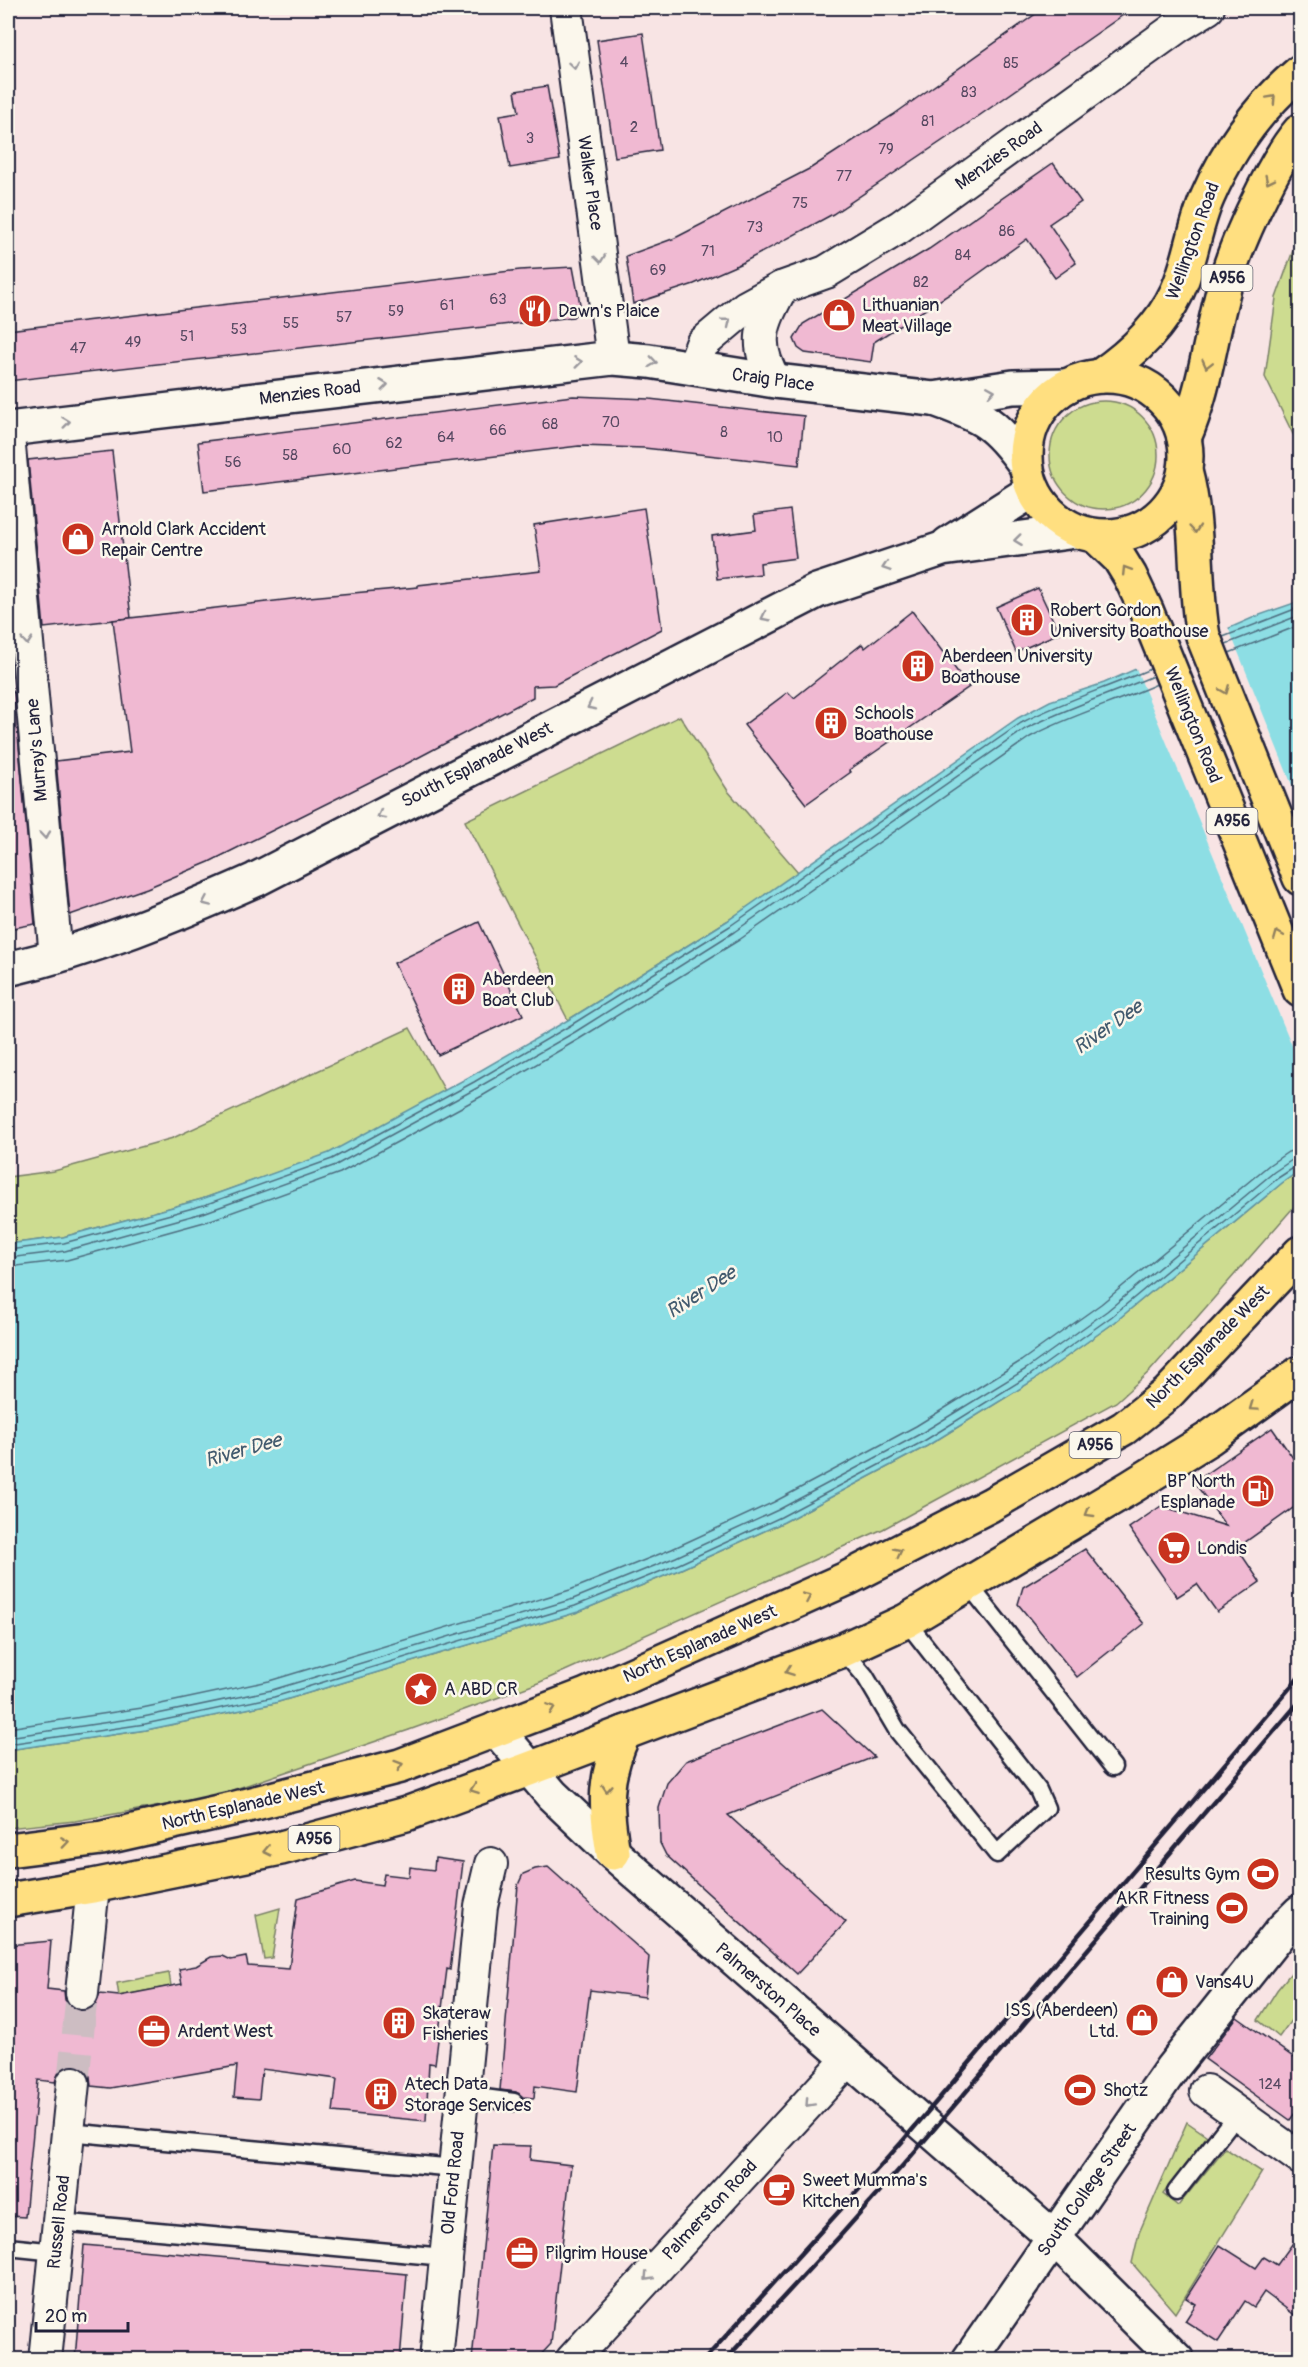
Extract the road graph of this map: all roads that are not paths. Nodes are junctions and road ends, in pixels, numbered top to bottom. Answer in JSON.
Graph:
{"nodes":[{"id":1,"x":566,"y":8,"type":"edge"},
{"id":2,"x":1208,"y":8,"type":"edge"},
{"id":3,"x":1300,"y":72,"type":"edge"},
{"id":4,"x":1300,"y":131,"type":"edge"},
{"id":5,"x":781,"y":288,"type":"junction"},
{"id":6,"x":613,"y":358,"type":"junction"},
{"id":7,"x":693,"y":368,"type":"junction"},
{"id":8,"x":1100,"y":376,"type":"junction"},
{"id":9,"x":775,"y":381,"type":"junction"},
{"id":10,"x":1067,"y":386,"type":"junction"},
{"id":11,"x":933,"y":399,"type":"junction"},
{"id":12,"x":8,"y":429,"type":"edge"},
{"id":13,"x":8,"y":436,"type":"edge"},
{"id":14,"x":1184,"y":438,"type":"junction"},
{"id":15,"x":1185,"y":471,"type":"junction"},
{"id":16,"x":1029,"y":477,"type":"junction"},
{"id":17,"x":1086,"y":534,"type":"junction"},
{"id":18,"x":942,"y":549,"type":"junction"},
{"id":19,"x":1300,"y":878,"type":"edge"},
{"id":20,"x":56,"y":957,"type":"junction"},
{"id":21,"x":8,"y":969,"type":"edge"},
{"id":22,"x":1300,"y":990,"type":"edge"},
{"id":23,"x":1300,"y":1253,"type":"edge"},
{"id":24,"x":1300,"y":1373,"type":"edge"},
{"id":25,"x":969,"y":1585,"type":"junction"},
{"id":26,"x":906,"y":1621,"type":"junction"},
{"id":27,"x":843,"y":1650,"type":"junction"},
{"id":28,"x":496,"y":1729,"type":"junction"},
{"id":29,"x":624,"y":1733,"type":"junction"},
{"id":30,"x":1113,"y":1767,"type":"dead end"},
{"id":31,"x":529,"y":1769,"type":"junction"},
{"id":32,"x":8,"y":1850,"type":"edge"},
{"id":33,"x":613,"y":1853,"type":"junction"},
{"id":34,"x":491,"y":1864,"type":"dead end"},
{"id":35,"x":93,"y":1886,"type":"junction"},
{"id":36,"x":8,"y":1900,"type":"edge"},
{"id":37,"x":1300,"y":1912,"type":"edge"},
{"id":38,"x":82,"y":1993,"type":"tunnel mouth"},
{"id":39,"x":848,"y":2060,"type":"junction"},
{"id":40,"x":73,"y":2084,"type":"tunnel mouth"},
{"id":41,"x":1206,"y":2091,"type":"dead end"},
{"id":42,"x":462,"y":2095,"type":"junction"},
{"id":43,"x":514,"y":2102,"type":"dead end"},
{"id":44,"x":1237,"y":2114,"type":"junction"},
{"id":45,"x":68,"y":2132,"type":"junction"},
{"id":46,"x":1300,"y":2158,"type":"edge"},
{"id":47,"x":455,"y":2168,"type":"junction"},
{"id":48,"x":1176,"y":2193,"type":"dead end"},
{"id":49,"x":58,"y":2237,"type":"junction"},
{"id":50,"x":1053,"y":2237,"type":"junction"},
{"id":51,"x":8,"y":2247,"type":"edge"},
{"id":52,"x":445,"y":2257,"type":"junction"},
{"id":53,"x":45,"y":2360,"type":"edge"},
{"id":54,"x":436,"y":2360,"type":"edge"},
{"id":55,"x":572,"y":2360,"type":"edge"},
{"id":56,"x":969,"y":2360,"type":"edge"},
{"id":57,"x":1178,"y":2360,"type":"edge"}],
"edges":[{"from":1,"to":6,"type":"street","name":"Walker Place","one_way":true},
{"from":2,"to":5,"type":"street","name":"Menzies Road"},
{"from":8,"to":3,"type":"main road","name":"Wellington Road","number":"A956","one_way":true},
{"from":4,"to":14,"type":"main road","number":"A956","one_way":true},
{"from":7,"to":5,"type":"street","name":"Menzies Road","one_way":true},
{"from":5,"to":9,"type":"street"},
{"from":6,"to":7,"type":"street","name":"Craig Place","one_way":true},
{"from":12,"to":6,"type":"street","name":"Menzies Road","one_way":true},
{"from":7,"to":9,"type":"street","name":"Craig Place"},
{"from":8,"to":10,"type":"main road","number":"A956"},
{"from":8,"to":14,"type":"main road","number":"A956"},
{"from":9,"to":11,"type":"street","name":"Craig Place"},
{"from":11,"to":10,"type":"street","name":"Craig Place","one_way":true},
{"from":10,"to":16,"type":"main road","number":"A956"},
{"from":11,"to":16,"type":"street","name":"Craig Place"},
{"from":13,"to":20,"type":"street","name":"Murray's Lane","one_way":true},
{"from":14,"to":15,"type":"main road","number":"A956"},
{"from":15,"to":17,"type":"main road","number":"A956"},
{"from":15,"to":19,"type":"main road","number":"A956","one_way":true},
{"from":16,"to":17,"type":"main road","number":"A956"},
{"from":16,"to":18,"type":"street","name":"South Esplanade West"},
{"from":17,"to":18,"type":"street","name":"South Esplanade West","one_way":true},
{"from":22,"to":17,"type":"main road","name":"Wellington Road","number":"A956","one_way":true},
{"from":18,"to":20,"type":"street","name":"South Esplanade West","one_way":true},
{"from":20,"to":21,"type":"street","name":"South Esplanade West"},
{"from":28,"to":23,"type":"main road","name":"North Esplanade West","number":"A956","one_way":true},
{"from":24,"to":25,"type":"main road","number":"A956","one_way":true},
{"from":25,"to":26,"type":"main road","number":"A956"},
{"from":25,"to":30,"type":"lane"},
{"from":26,"to":27,"type":"main road","number":"A956"},
{"from":26,"to":27,"type":"lane"},
{"from":27,"to":29,"type":"main road","number":"A956","one_way":true},
{"from":28,"to":31,"type":"street","name":"Palmerston Place"},
{"from":32,"to":28,"type":"main road","name":"North Esplanade West","number":"A956","one_way":true},
{"from":29,"to":31,"type":"main road","number":"A956"},
{"from":29,"to":33,"type":"main road","one_way":true},
{"from":31,"to":33,"type":"street","name":"Palmerston Place"},
{"from":31,"to":35,"type":"main road","number":"A956","one_way":true},
{"from":33,"to":39,"type":"street","name":"Palmerston Place"},
{"from":34,"to":42,"type":"street","name":"Old Ford Road"},
{"from":35,"to":36,"type":"main road","number":"A956"},
{"from":35,"to":38,"type":"street"},
{"from":37,"to":50,"type":"street","name":"South College Street"},
{"from":39,"to":50,"type":"street","name":"Palmerston Place"},
{"from":39,"to":55,"type":"street","name":"Palmerston Road","one_way":true},
{"from":40,"to":45,"type":"street","name":"Russell Road"},
{"from":41,"to":44,"type":"street"},
{"from":42,"to":43,"type":"lane"},
{"from":42,"to":47,"type":"street","name":"Old Ford Road"},
{"from":44,"to":46,"type":"street"},
{"from":44,"to":48,"type":"lane"},
{"from":45,"to":47,"type":"lane"},
{"from":45,"to":49,"type":"street","name":"Russell Road"},
{"from":47,"to":52,"type":"street","name":"Old Ford Road"},
{"from":49,"to":51,"type":"lane"},
{"from":49,"to":52,"type":"lane"},
{"from":49,"to":53,"type":"street","name":"Russell Road"},
{"from":50,"to":56,"type":"street","name":"South College Street"},
{"from":50,"to":57,"type":"street","name":"Palmerston Place"},
{"from":52,"to":54,"type":"street","name":"Old Ford Road"}]}
